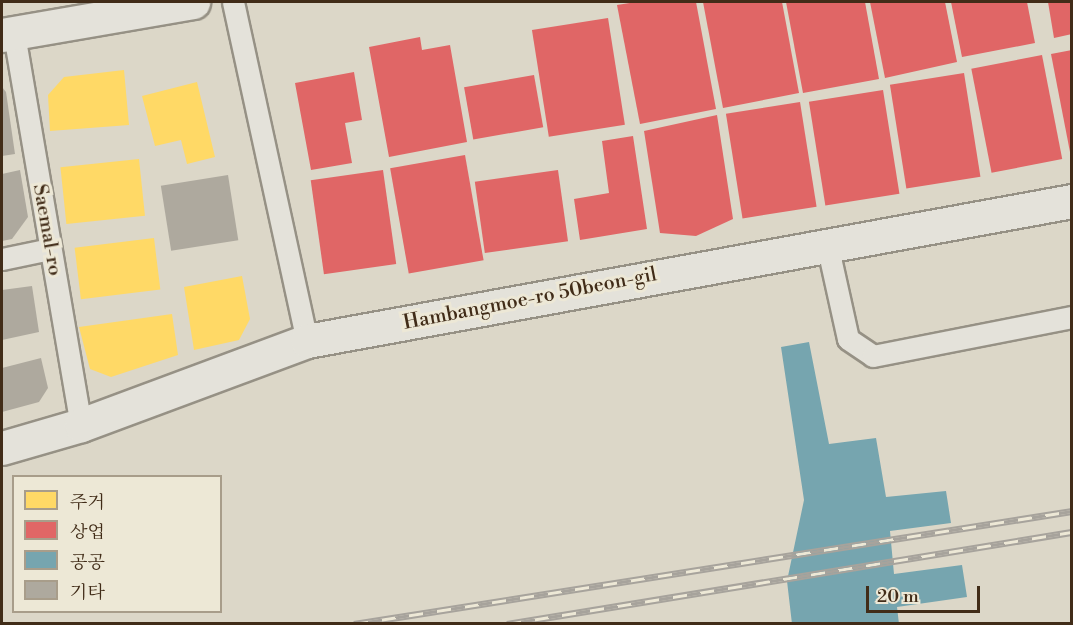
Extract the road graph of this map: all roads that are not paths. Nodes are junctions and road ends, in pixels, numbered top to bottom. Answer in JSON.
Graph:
{"nodes":[{"id":1,"x":193,"y":2,"type":"edge"},
{"id":2,"x":233,"y":2,"type":"edge"},
{"id":3,"x":8,"y":35,"type":"edge"},
{"id":4,"x":1071,"y":201,"type":"edge"},
{"id":5,"x":827,"y":244,"type":"junction"},
{"id":6,"x":50,"y":249,"type":"junction"},
{"id":7,"x":2,"y":259,"type":"edge"},
{"id":8,"x":1071,"y":317,"type":"edge"},
{"id":9,"x":307,"y":342,"type":"junction"},
{"id":10,"x":81,"y":425,"type":"junction"},
{"id":11,"x":2,"y":448,"type":"edge"}],
"edges":[{"from":1,"to":3,"type":"street","name":"Saemal-ro"},
{"from":2,"to":9,"type":"lane"},
{"from":3,"to":6,"type":"lane","name":"Saemal-ro"},
{"from":4,"to":5,"type":"street","name":"Hambangmoe-ro 50beon-gil"},
{"from":5,"to":8,"type":"lane"},
{"from":5,"to":9,"type":"street","name":"Hambangmoe-ro 50beon-gil"},
{"from":6,"to":7,"type":"lane"},
{"from":6,"to":10,"type":"lane","name":"Saemal-ro"},
{"from":9,"to":10,"type":"street","name":"Hambangmoe-ro 50beon-gil"},
{"from":10,"to":11,"type":"street","name":"Hambangmoe-ro 50beon-gil"}]}
